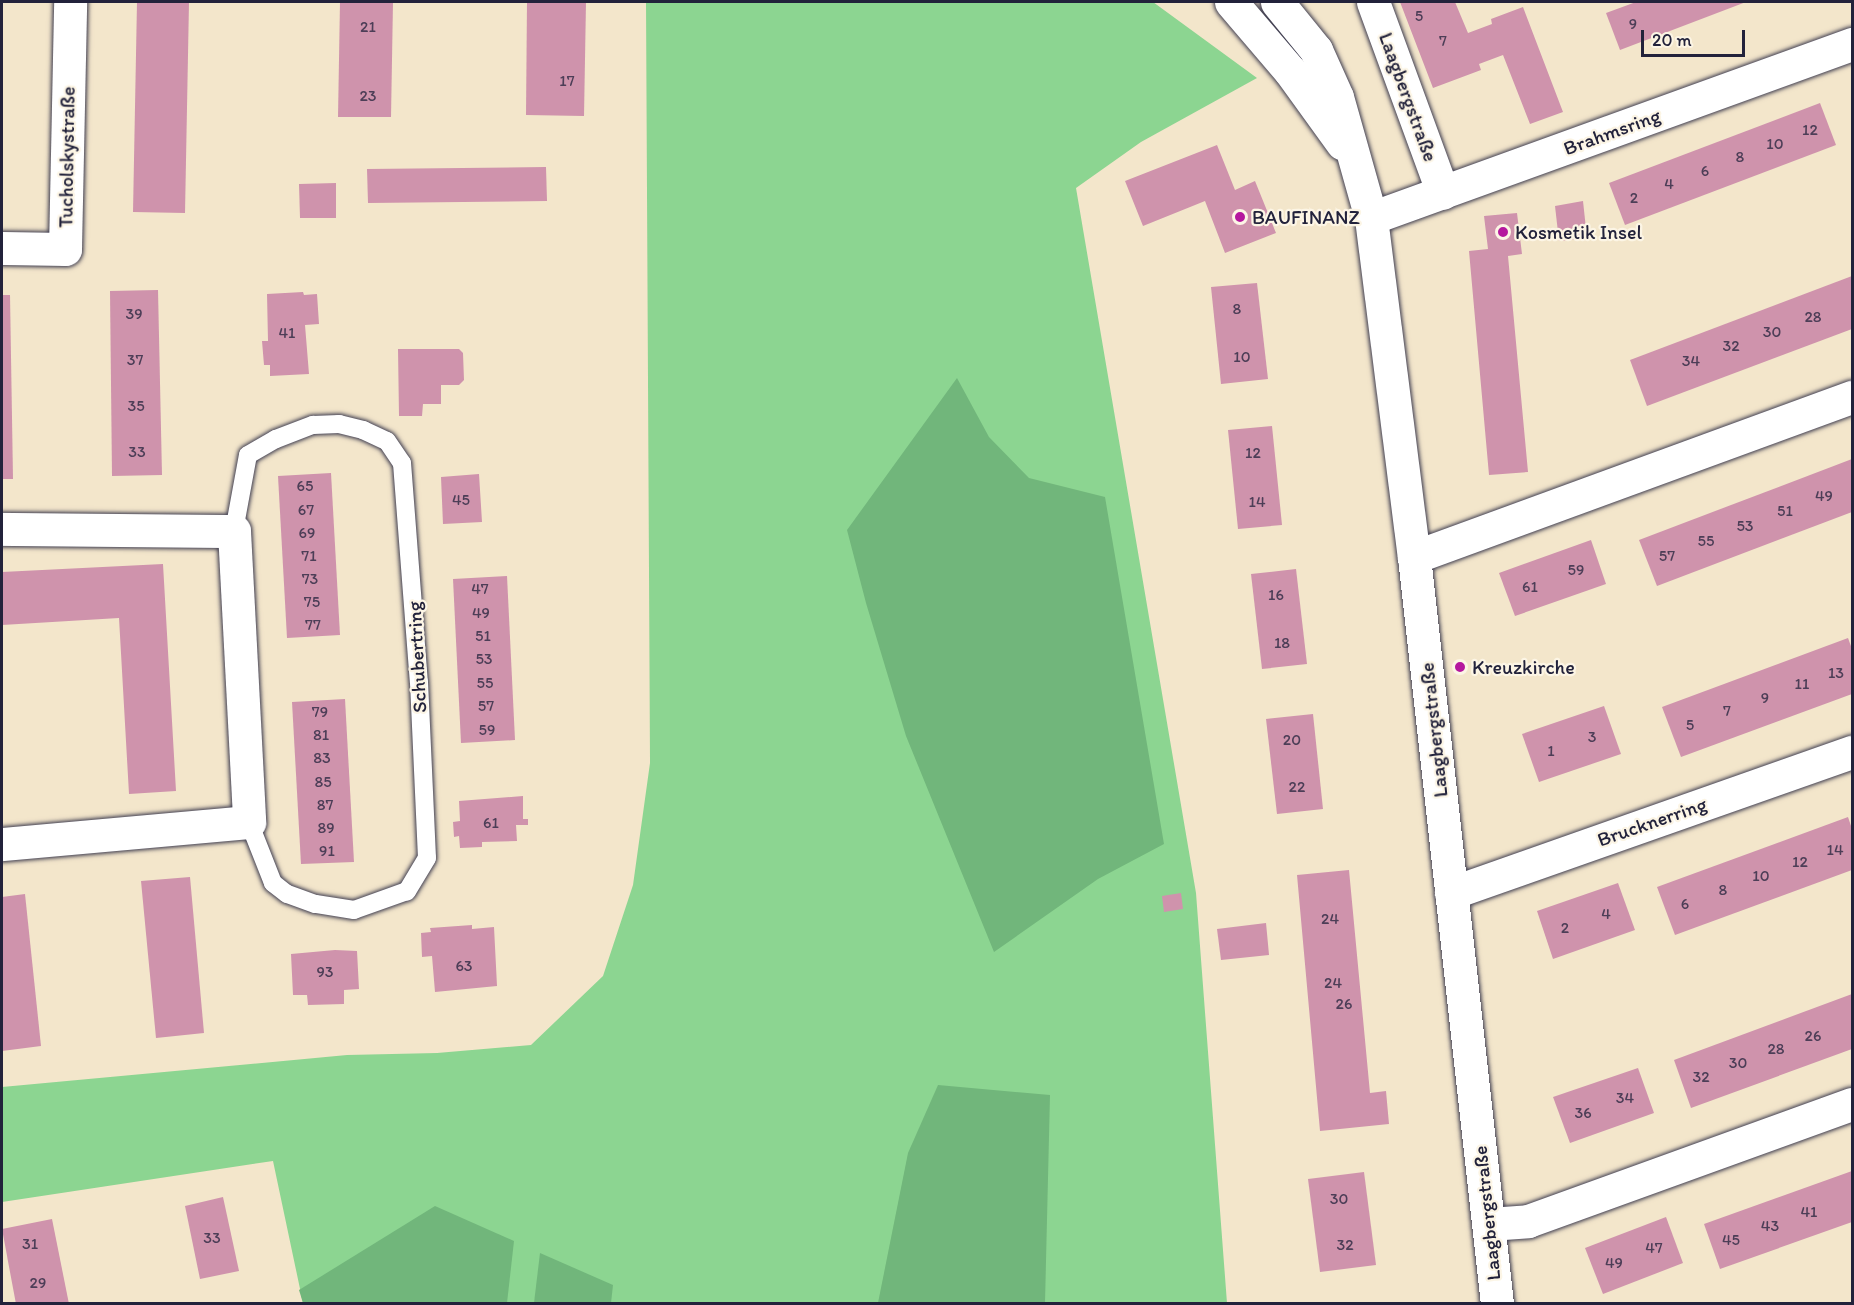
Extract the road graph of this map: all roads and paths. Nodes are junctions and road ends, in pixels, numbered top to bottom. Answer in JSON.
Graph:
{"nodes":[{"id":1,"x":70,"y":2,"type":"edge"},
{"id":2,"x":1231,"y":2,"type":"edge"},
{"id":3,"x":1277,"y":2,"type":"edge"},
{"id":4,"x":1373,"y":2,"type":"edge"},
{"id":5,"x":1852,"y":44,"type":"edge"},
{"id":6,"x":1354,"y":159,"type":"junction"},
{"id":7,"x":1443,"y":193,"type":"junction"},
{"id":8,"x":1371,"y":218,"type":"junction"},
{"id":9,"x":2,"y":248,"type":"edge"},
{"id":10,"x":1852,"y":397,"type":"edge"},
{"id":11,"x":2,"y":529,"type":"edge"},
{"id":12,"x":234,"y":531,"type":"junction"},
{"id":13,"x":1414,"y":557,"type":"junction"},
{"id":14,"x":1852,"y":752,"type":"edge"},
{"id":15,"x":249,"y":822,"type":"junction"},
{"id":16,"x":2,"y":844,"type":"edge"},
{"id":17,"x":1451,"y":893,"type":"junction"},
{"id":18,"x":1852,"y":1104,"type":"edge"},
{"id":19,"x":1489,"y":1224,"type":"junction"},
{"id":20,"x":1497,"y":1304,"type":"edge"}],
"edges":[{"from":1,"to":9,"type":"street","name":"Tucholskystraße"},
{"from":2,"to":6,"type":"street","name":"Laagbergstraße"},
{"from":3,"to":6,"type":"street","name":"Laagbergstraße"},
{"from":4,"to":7,"type":"street","name":"Laagbergstraße"},
{"from":5,"to":7,"type":"street","name":"Brahmsring"},
{"from":6,"to":8,"type":"street","name":"Laagbergstraße"},
{"from":7,"to":8,"type":"street","name":"Brahmsring"},
{"from":8,"to":13,"type":"street","name":"Laagbergstraße"},
{"from":10,"to":13,"type":"street"},
{"from":11,"to":12,"type":"street"},
{"from":12,"to":15,"type":"street","name":"Schubertring"},
{"from":12,"to":15,"type":"lane","name":"Schubertring"},
{"from":13,"to":17,"type":"street","name":"Laagbergstraße"},
{"from":14,"to":17,"type":"street","name":"Brucknerring"},
{"from":15,"to":16,"type":"street"},
{"from":17,"to":19,"type":"street","name":"Laagbergstraße"},
{"from":18,"to":19,"type":"street"},
{"from":19,"to":20,"type":"street","name":"Laagbergstraße"}]}
